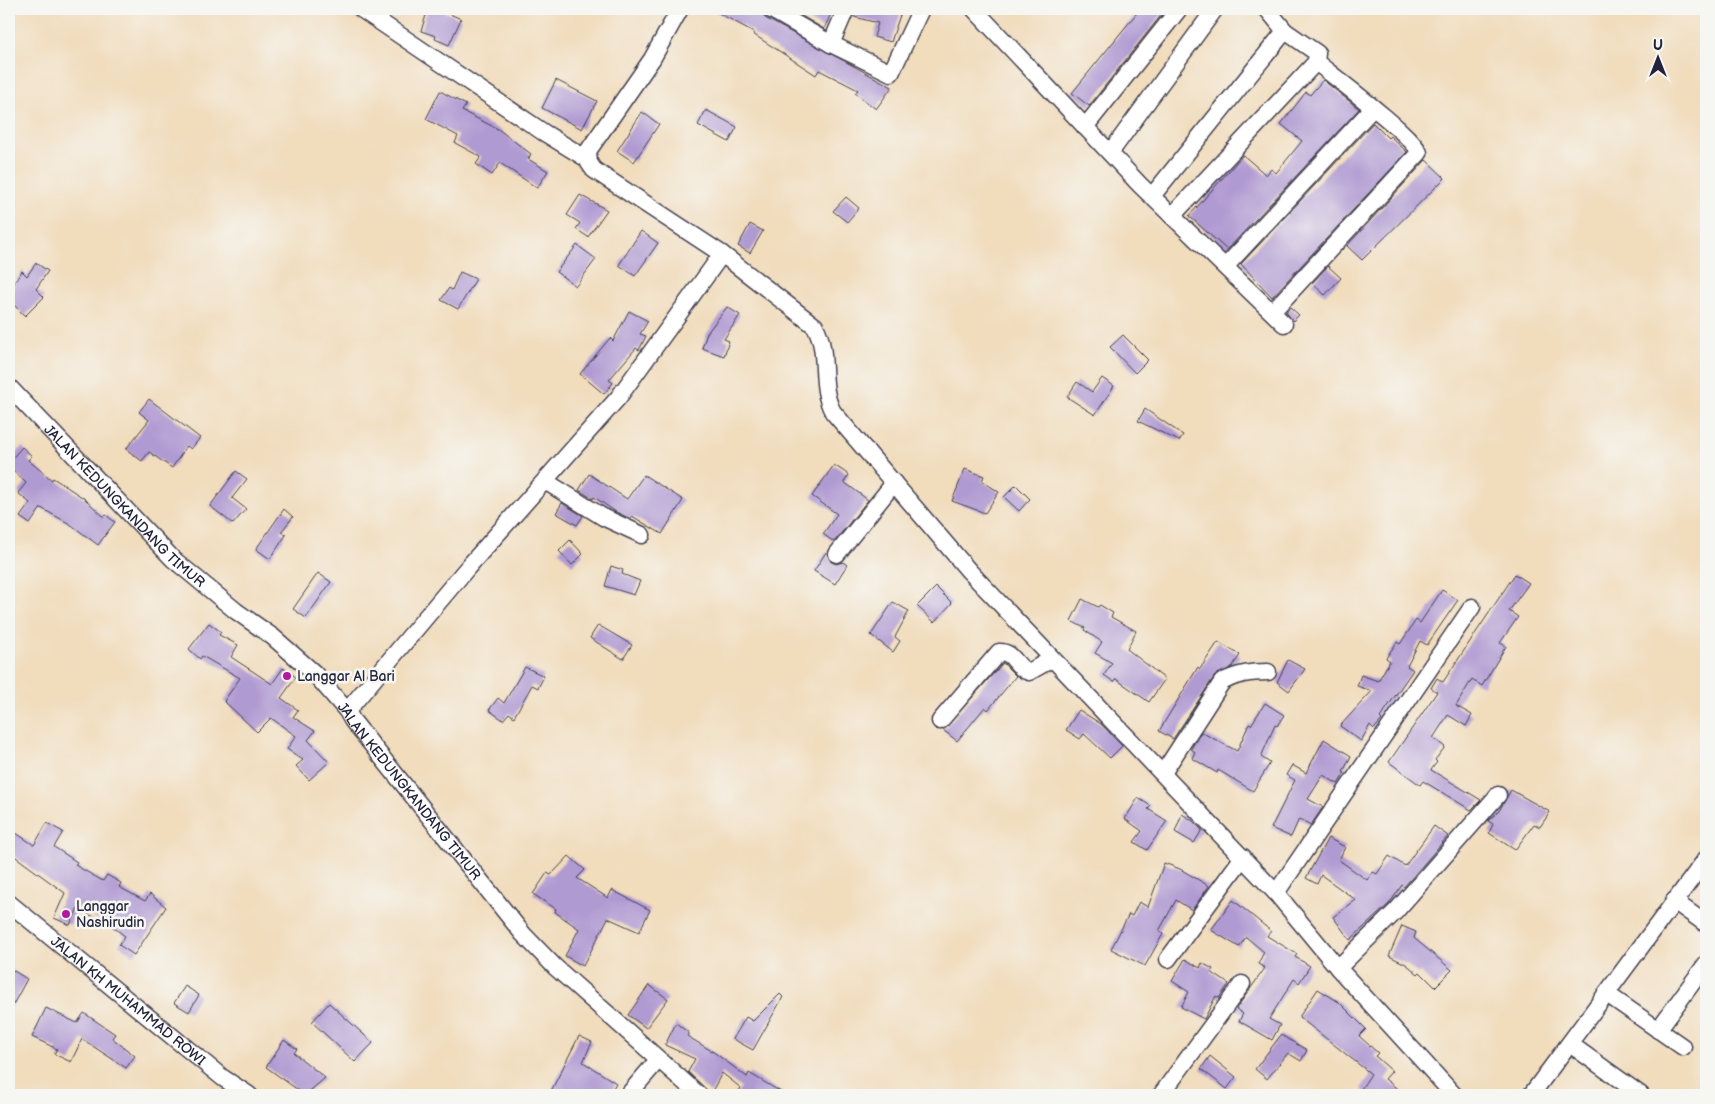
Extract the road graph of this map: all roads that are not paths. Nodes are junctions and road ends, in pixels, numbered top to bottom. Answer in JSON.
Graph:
{"nodes":[{"id":1,"x":361,"y":9,"type":"edge"},
{"id":2,"x":680,"y":9,"type":"edge"},
{"id":3,"x":770,"y":9,"type":"edge"},
{"id":4,"x":846,"y":9,"type":"edge"},
{"id":5,"x":921,"y":9,"type":"edge"},
{"id":6,"x":974,"y":9,"type":"edge"},
{"id":7,"x":1179,"y":9,"type":"edge"},
{"id":8,"x":1215,"y":9,"type":"edge"},
{"id":9,"x":1267,"y":9,"type":"edge"},
{"id":10,"x":1285,"y":31,"type":"junction"},
{"id":11,"x":831,"y":44,"type":"junction"},
{"id":12,"x":1316,"y":62,"type":"junction"},
{"id":13,"x":1373,"y":108,"type":"junction"},
{"id":14,"x":1085,"y":127,"type":"junction"},
{"id":15,"x":1110,"y":153,"type":"junction"},
{"id":16,"x":587,"y":159,"type":"junction"},
{"id":17,"x":1152,"y":196,"type":"junction"},
{"id":18,"x":1172,"y":216,"type":"junction"},
{"id":19,"x":722,"y":254,"type":"junction"},
{"id":20,"x":1226,"y":266,"type":"junction"},
{"id":21,"x":1272,"y":312,"type":"junction"},
{"id":22,"x":1284,"y":324,"type":"dead end"},
{"id":23,"x":9,"y":387,"type":"edge"},
{"id":24,"x":545,"y":481,"type":"junction"},
{"id":25,"x":894,"y":483,"type":"junction"},
{"id":26,"x":642,"y":535,"type":"dead end"},
{"id":27,"x":837,"y":554,"type":"dead end"},
{"id":28,"x":1472,"y":607,"type":"dead end"},
{"id":29,"x":1052,"y":659,"type":"junction"},
{"id":30,"x":1268,"y":672,"type":"dead end"},
{"id":31,"x":347,"y":711,"type":"junction"},
{"id":32,"x":940,"y":721,"type":"dead end"},
{"id":33,"x":1163,"y":773,"type":"junction"},
{"id":34,"x":1498,"y":795,"type":"dead end"},
{"id":35,"x":1243,"y":857,"type":"junction"},
{"id":36,"x":1706,"y":859,"type":"edge"},
{"id":37,"x":1276,"y":893,"type":"junction"},
{"id":38,"x":1674,"y":901,"type":"junction"},
{"id":39,"x":9,"y":903,"type":"edge"},
{"id":40,"x":1706,"y":924,"type":"edge"},
{"id":41,"x":1168,"y":959,"type":"dead end"},
{"id":42,"x":1706,"y":964,"type":"edge"},
{"id":43,"x":1338,"y":968,"type":"junction"},
{"id":44,"x":1242,"y":984,"type":"dead end"},
{"id":45,"x":1607,"y":994,"type":"junction"},
{"id":46,"x":1658,"y":1030,"type":"junction"},
{"id":47,"x":1570,"y":1044,"type":"junction"},
{"id":48,"x":1683,"y":1047,"type":"dead end"},
{"id":49,"x":658,"y":1060,"type":"junction"},
{"id":50,"x":250,"y":1095,"type":"edge"},
{"id":51,"x":628,"y":1095,"type":"edge"},
{"id":52,"x":699,"y":1095,"type":"edge"},
{"id":53,"x":1161,"y":1095,"type":"edge"},
{"id":54,"x":1454,"y":1095,"type":"edge"},
{"id":55,"x":1531,"y":1095,"type":"edge"},
{"id":56,"x":1641,"y":1095,"type":"edge"}],
"edges":[{"from":1,"to":16,"type":"street"},
{"from":2,"to":16,"type":"street"},
{"from":3,"to":11,"type":"street"},
{"from":4,"to":11,"type":"street"},
{"from":5,"to":11,"type":"street"},
{"from":6,"to":14,"type":"street"},
{"from":7,"to":14,"type":"street"},
{"from":8,"to":15,"type":"street"},
{"from":9,"to":10,"type":"street"},
{"from":10,"to":12,"type":"street"},
{"from":10,"to":17,"type":"street"},
{"from":12,"to":13,"type":"street"},
{"from":12,"to":18,"type":"street"},
{"from":13,"to":20,"type":"street"},
{"from":13,"to":21,"type":"street"},
{"from":14,"to":15,"type":"street"},
{"from":15,"to":17,"type":"street"},
{"from":16,"to":19,"type":"street"},
{"from":17,"to":18,"type":"street"},
{"from":18,"to":20,"type":"street"},
{"from":19,"to":24,"type":"street"},
{"from":19,"to":25,"type":"street"},
{"from":20,"to":21,"type":"street"},
{"from":21,"to":22,"type":"street"},
{"from":23,"to":31,"type":"street","name":"JALAN KEDUNGKANDANG TIMUR"},
{"from":24,"to":26,"type":"street"},
{"from":24,"to":31,"type":"street"},
{"from":25,"to":27,"type":"street"},
{"from":25,"to":29,"type":"street"},
{"from":28,"to":37,"type":"street"},
{"from":29,"to":32,"type":"street"},
{"from":29,"to":33,"type":"street"},
{"from":30,"to":33,"type":"street"},
{"from":31,"to":49,"type":"street","name":"JALAN KEDUNGKANDANG TIMUR"},
{"from":33,"to":35,"type":"street"},
{"from":34,"to":43,"type":"street"},
{"from":35,"to":37,"type":"street"},
{"from":35,"to":41,"type":"street"},
{"from":36,"to":38,"type":"street"},
{"from":37,"to":43,"type":"street"},
{"from":38,"to":40,"type":"street"},
{"from":38,"to":45,"type":"street"},
{"from":39,"to":50,"type":"street","name":"JALAN KH MUHAMMAD ROWI"},
{"from":42,"to":46,"type":"street"},
{"from":43,"to":54,"type":"street"},
{"from":44,"to":53,"type":"street"},
{"from":45,"to":46,"type":"street"},
{"from":45,"to":47,"type":"street"},
{"from":46,"to":48,"type":"street"},
{"from":47,"to":55,"type":"street"},
{"from":47,"to":56,"type":"street"},
{"from":49,"to":51,"type":"street"},
{"from":49,"to":52,"type":"street","name":"JALAN KEDUNGKANDANG TIMUR"}]}
